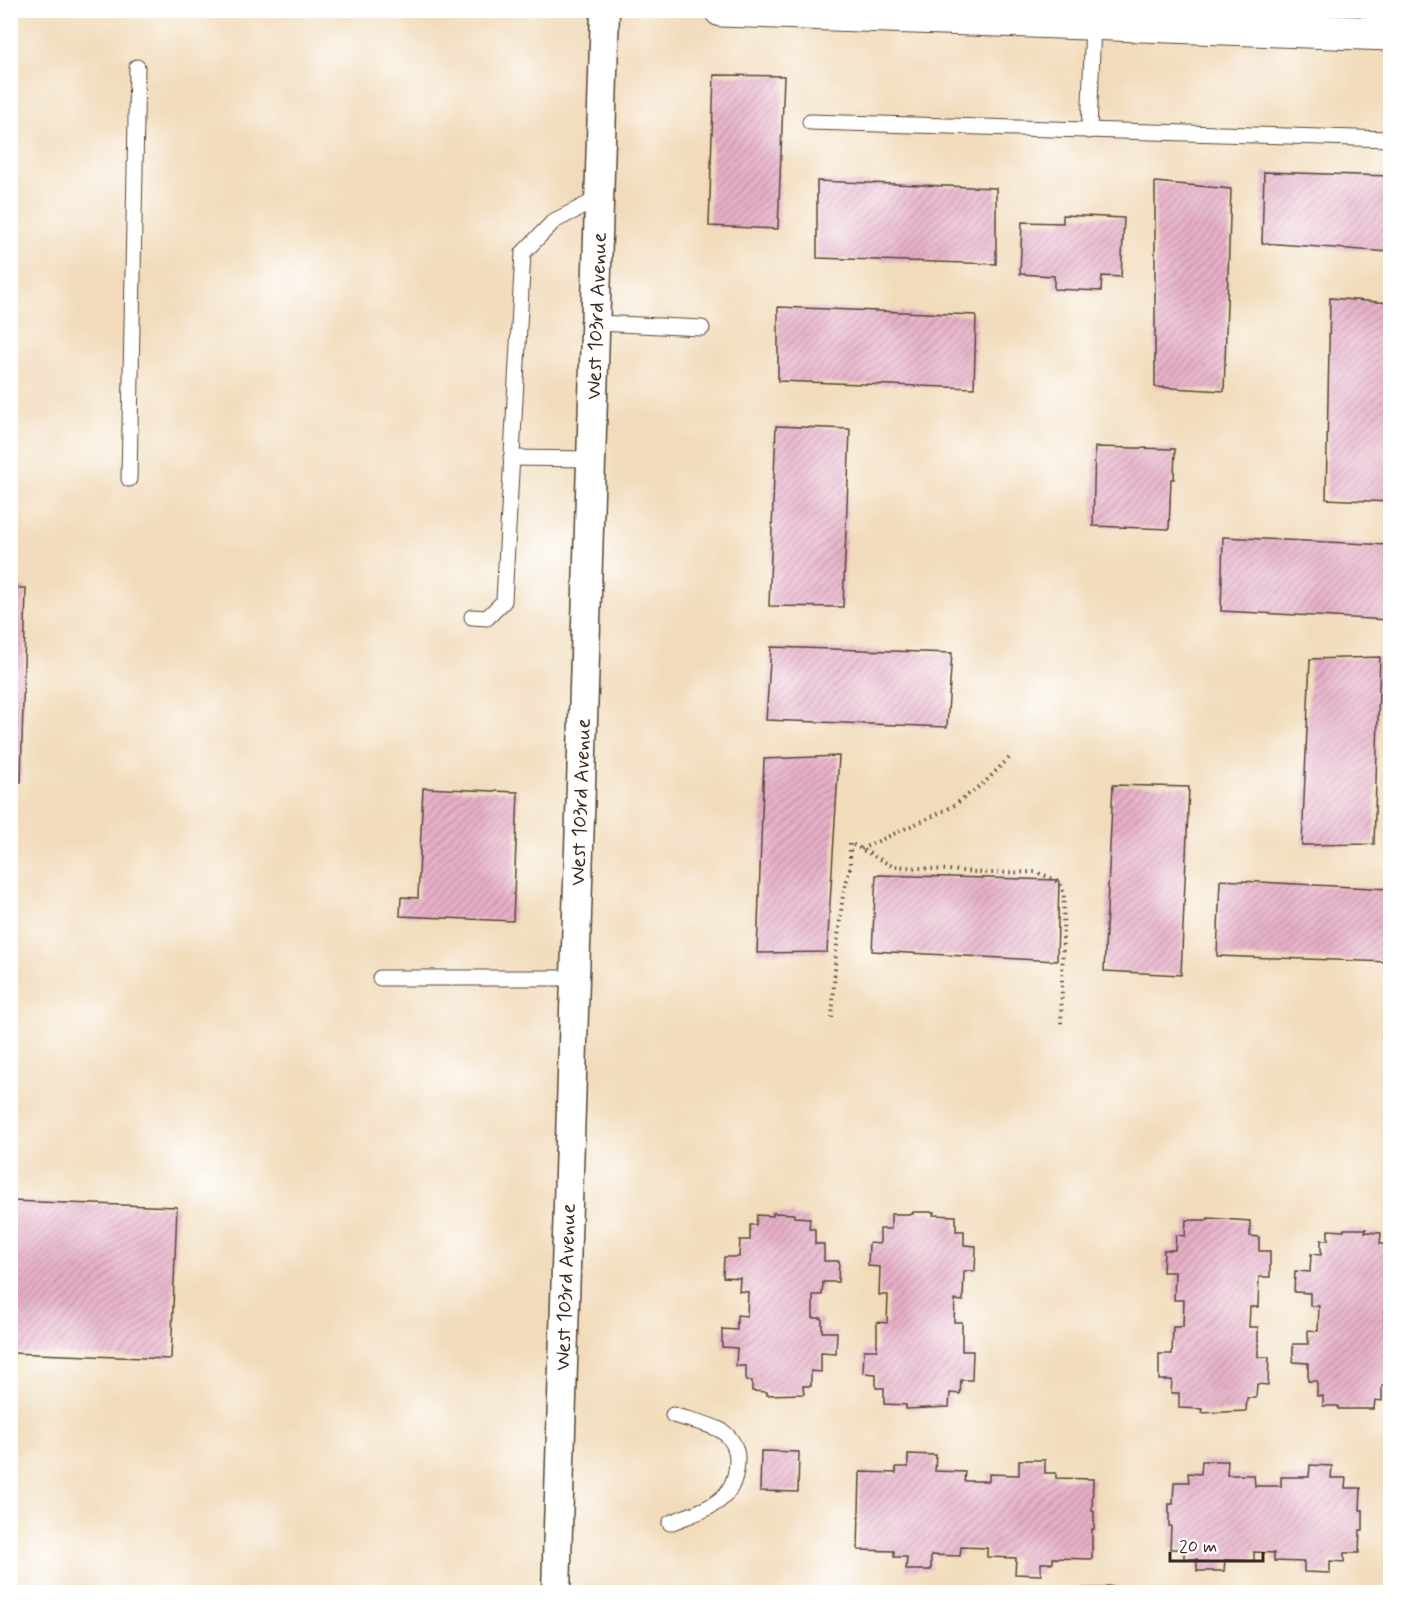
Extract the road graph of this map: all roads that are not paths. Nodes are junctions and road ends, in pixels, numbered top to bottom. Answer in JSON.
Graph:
{"nodes":[{"id":1,"x":605,"y":10,"type":"edge"},
{"id":2,"x":721,"y":10,"type":"edge"},
{"id":3,"x":1093,"y":24,"type":"junction"},
{"id":4,"x":1390,"y":34,"type":"edge"},
{"id":5,"x":137,"y":67,"type":"dead end"},
{"id":6,"x":810,"y":122,"type":"dead end"},
{"id":7,"x":1089,"y":131,"type":"junction"},
{"id":8,"x":1390,"y":139,"type":"edge"},
{"id":9,"x":600,"y":198,"type":"junction"},
{"id":10,"x":597,"y":323,"type":"junction"},
{"id":11,"x":702,"y":328,"type":"dead end"},
{"id":12,"x":511,"y":458,"type":"junction"},
{"id":13,"x":592,"y":459,"type":"junction"},
{"id":14,"x":129,"y":479,"type":"dead end"},
{"id":15,"x":472,"y":617,"type":"dead end"},
{"id":16,"x":380,"y":978,"type":"dead end"},
{"id":17,"x":576,"y":978,"type":"junction"},
{"id":18,"x":673,"y":1415,"type":"dead end"},
{"id":19,"x":670,"y":1523,"type":"dead end"},
{"id":20,"x":556,"y":1593,"type":"edge"}],
"edges":[{"from":1,"to":9,"type":"street","name":"West 103rd Avenue"},
{"from":2,"to":3,"type":"street"},
{"from":3,"to":4,"type":"street"},
{"from":3,"to":7,"type":"lane"},
{"from":5,"to":14,"type":"lane"},
{"from":6,"to":7,"type":"lane"},
{"from":7,"to":8,"type":"lane"},
{"from":9,"to":10,"type":"street","name":"West 103rd Avenue"},
{"from":9,"to":12,"type":"lane"},
{"from":10,"to":11,"type":"lane"},
{"from":10,"to":13,"type":"street","name":"West 103rd Avenue"},
{"from":12,"to":13,"type":"lane"},
{"from":12,"to":15,"type":"lane"},
{"from":13,"to":17,"type":"street","name":"West 103rd Avenue"},
{"from":16,"to":17,"type":"lane"},
{"from":17,"to":20,"type":"street","name":"West 103rd Avenue"},
{"from":18,"to":19,"type":"lane"}]}
